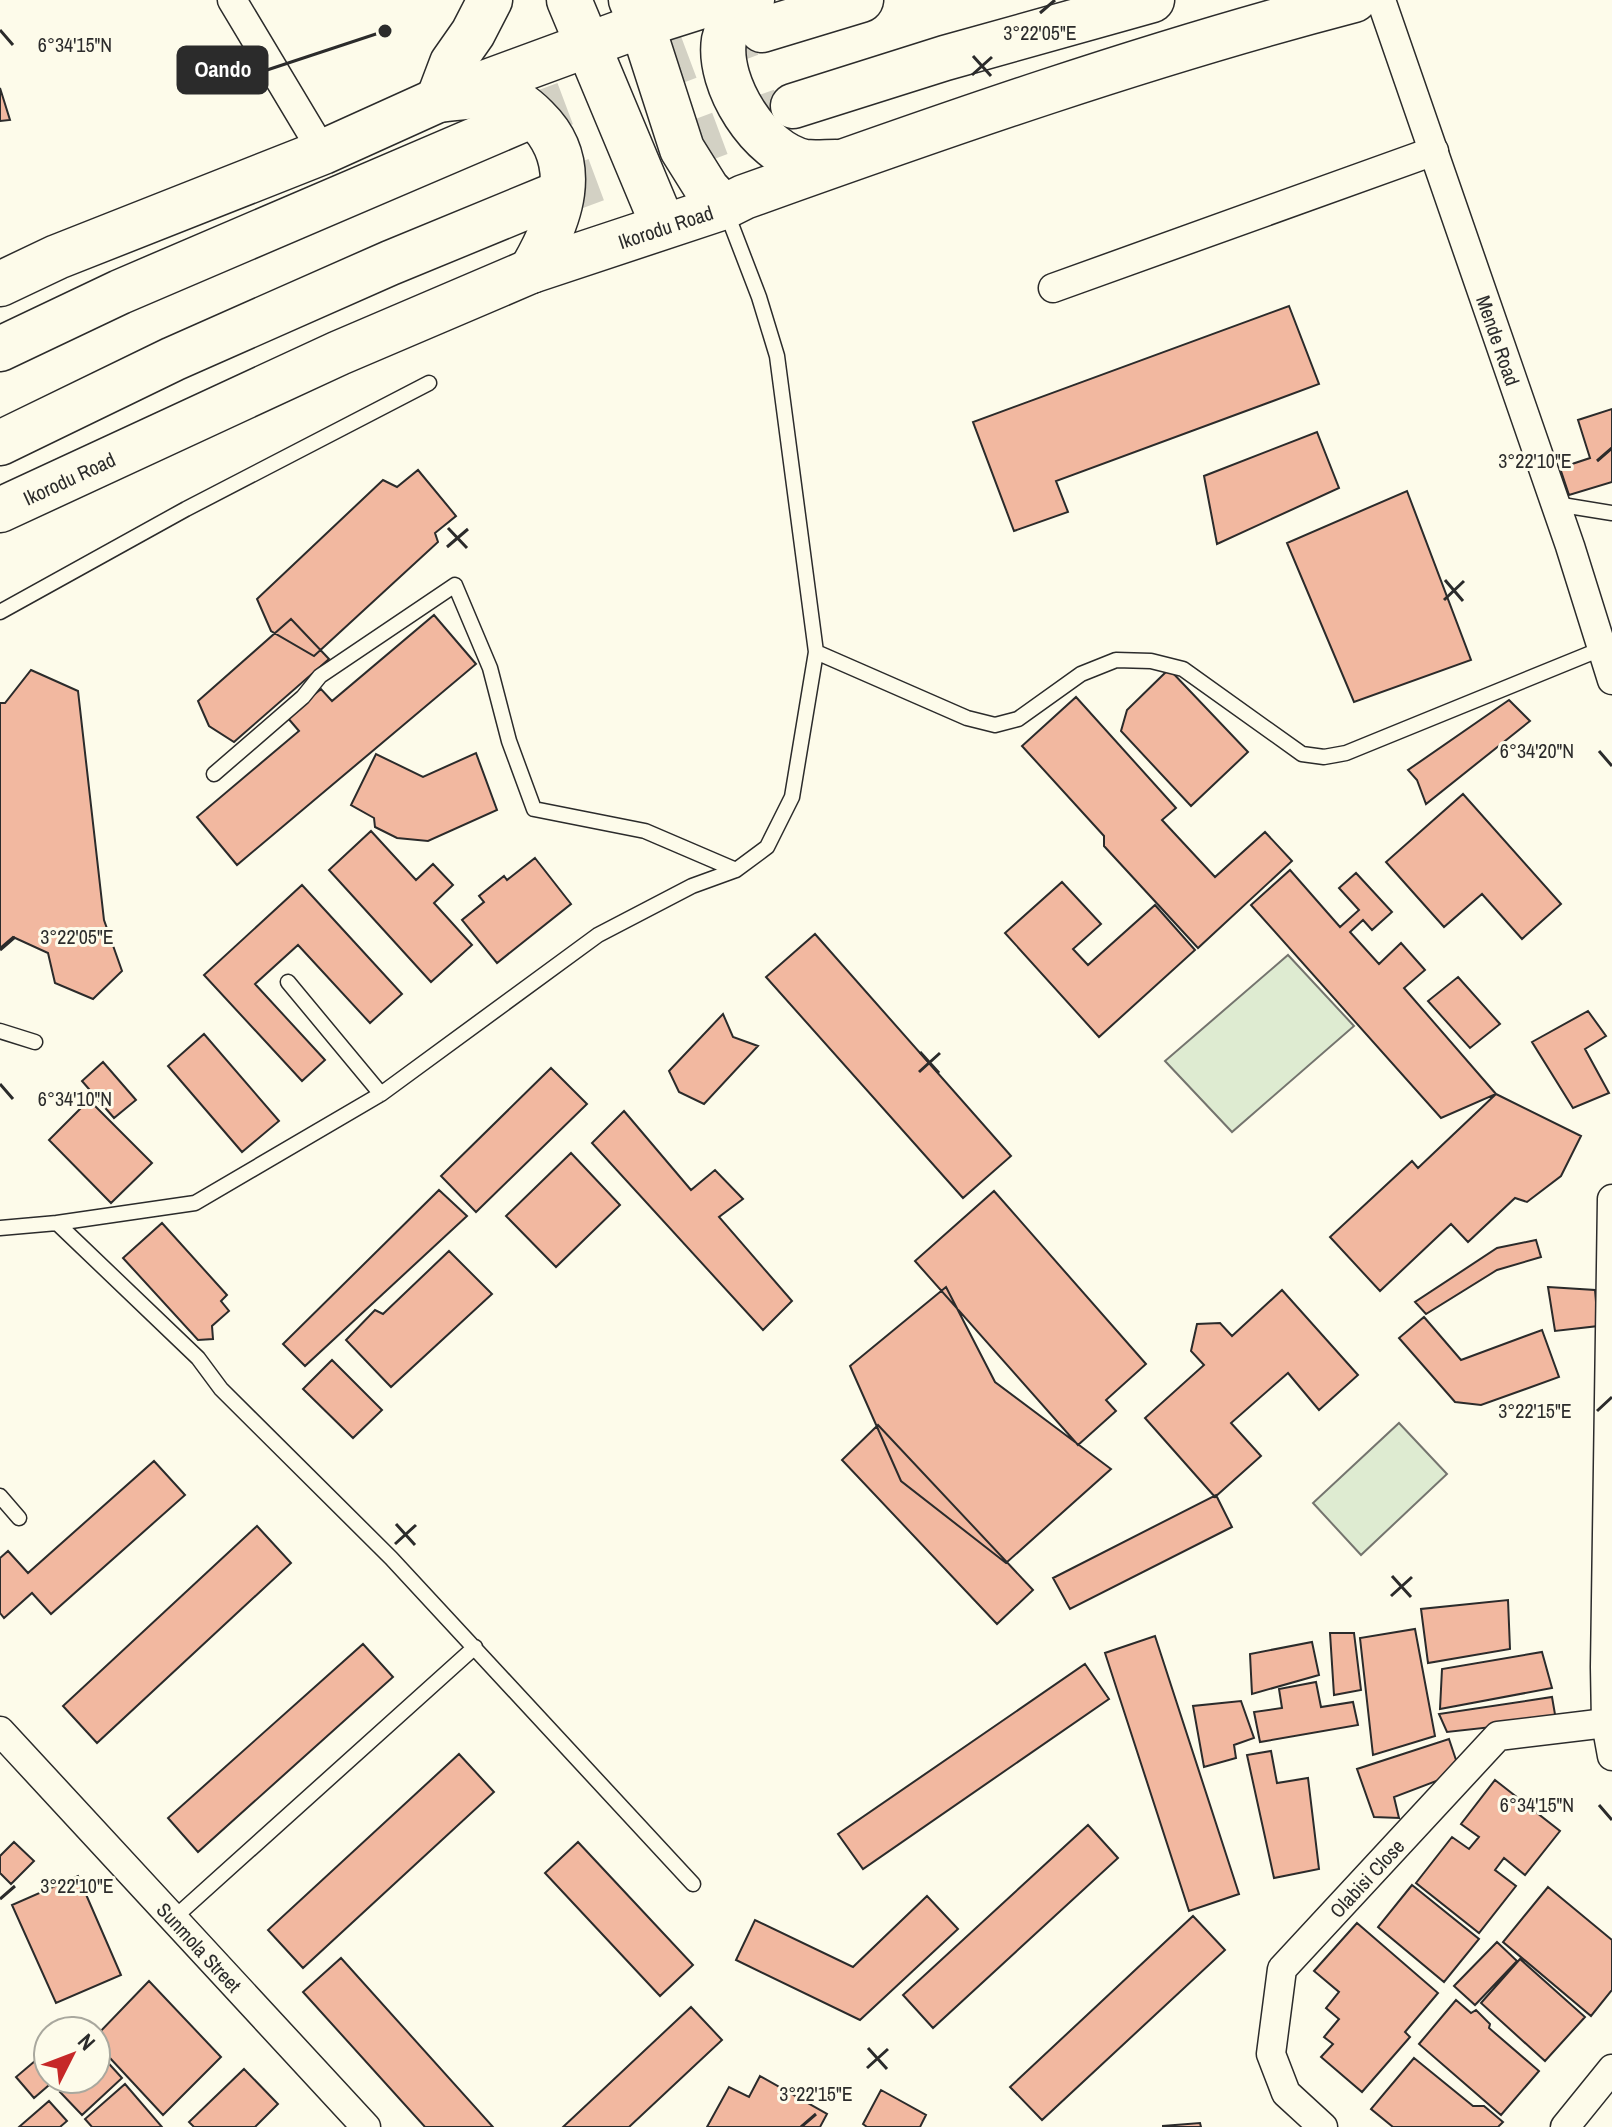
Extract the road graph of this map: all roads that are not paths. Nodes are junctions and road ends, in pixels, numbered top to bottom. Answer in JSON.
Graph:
{"nodes":[{"id":1,"x":232,"y":0,"type":"edge"},
{"id":2,"x":490,"y":0,"type":"edge"},
{"id":3,"x":569,"y":0,"type":"edge"},
{"id":4,"x":721,"y":0,"type":"edge"},
{"id":5,"x":861,"y":0,"type":"edge"},
{"id":6,"x":1152,"y":0,"type":"edge"},
{"id":7,"x":1354,"y":0,"type":"edge"},
{"id":8,"x":1381,"y":0,"type":"edge"},
{"id":9,"x":637,"y":13,"type":"edge"},
{"id":10,"x":757,"y":15,"type":"edge"},
{"id":11,"x":589,"y":45,"type":"junction"},
{"id":12,"x":438,"y":100,"type":"junction"},
{"id":13,"x":793,"y":106,"type":"tunnel mouth"},
{"id":14,"x":524,"y":119,"type":"tunnel mouth"},
{"id":15,"x":1434,"y":151,"type":"junction"},
{"id":16,"x":323,"y":152,"type":"junction"},
{"id":17,"x":839,"y":162,"type":"junction"},
{"id":18,"x":555,"y":195,"type":"tunnel mouth"},
{"id":19,"x":724,"y":207,"type":"junction"},
{"id":20,"x":663,"y":225,"type":"junction"},
{"id":21,"x":531,"y":271,"type":"junction"},
{"id":22,"x":0,"y":284,"type":"edge"},
{"id":23,"x":1053,"y":288,"type":"dead end"},
{"id":24,"x":0,"y":349,"type":"edge"},
{"id":25,"x":429,"y":383,"type":"dead end"},
{"id":26,"x":0,"y":443,"type":"edge"},
{"id":27,"x":1555,"y":504,"type":"junction"},
{"id":28,"x":0,"y":510,"type":"edge"},
{"id":29,"x":1612,"y":513,"type":"edge"},
{"id":30,"x":0,"y":612,"type":"edge"},
{"id":31,"x":1601,"y":649,"type":"junction"},
{"id":32,"x":816,"y":652,"type":"junction"},
{"id":33,"x":1612,"y":680,"type":"edge"},
{"id":34,"x":214,"y":774,"type":"dead end"},
{"id":35,"x":736,"y":870,"type":"junction"},
{"id":36,"x":288,"y":982,"type":"dead end"},
{"id":37,"x":0,"y":1031,"type":"edge"},
{"id":38,"x":35,"y":1042,"type":"dead end"},
{"id":39,"x":381,"y":1094,"type":"junction"},
{"id":40,"x":1611,"y":1206,"type":"edge"},
{"id":41,"x":57,"y":1223,"type":"junction"},
{"id":42,"x":0,"y":1228,"type":"edge"},
{"id":43,"x":0,"y":1496,"type":"edge"},
{"id":44,"x":19,"y":1518,"type":"dead end"},
{"id":45,"x":475,"y":1647,"type":"junction"},
{"id":46,"x":1606,"y":1723,"type":"junction"},
{"id":47,"x":0,"y":1731,"type":"edge"},
{"id":48,"x":1612,"y":1756,"type":"edge"},
{"id":49,"x":693,"y":1884,"type":"dead end"},
{"id":50,"x":174,"y":1918,"type":"junction"},
{"id":51,"x":1612,"y":2069,"type":"edge"},
{"id":52,"x":352,"y":2122,"type":"edge"},
{"id":53,"x":1323,"y":2127,"type":"edge"},
{"id":54,"x":1565,"y":2127,"type":"edge"}],
"edges":[{"from":1,"to":16,"type":"street"},
{"from":2,"to":12,"type":"main road"},
{"from":3,"to":11,"type":"main road"},
{"from":4,"to":9,"type":"main road"},
{"from":5,"to":10,"type":"main road"},
{"from":6,"to":13,"type":"main road"},
{"from":7,"to":17,"type":"main road","name":"Ikorodu Road"},
{"from":8,"to":15,"type":"street","name":"Mende Road"},
{"from":9,"to":11,"type":"main road"},
{"from":9,"to":19,"type":"main road"},
{"from":10,"to":17,"type":"main road"},
{"from":11,"to":12,"type":"main road"},
{"from":11,"to":20,"type":"main road"},
{"from":12,"to":16,"type":"main road"},
{"from":12,"to":21,"type":"main road"},
{"from":14,"to":24,"type":"main road"},
{"from":15,"to":23,"type":"street"},
{"from":15,"to":27,"type":"street","name":"Mende Road"},
{"from":16,"to":22,"type":"main road"},
{"from":17,"to":19,"type":"main road","name":"Ikorodu Road"},
{"from":18,"to":26,"type":"main road"},
{"from":19,"to":20,"type":"main road","name":"Ikorodu Road"},
{"from":19,"to":32,"type":"lane"},
{"from":20,"to":21,"type":"main road","name":"Ikorodu Road"},
{"from":21,"to":28,"type":"main road","name":"Ikorodu Road"},
{"from":25,"to":30,"type":"lane"},
{"from":27,"to":29,"type":"lane"},
{"from":27,"to":31,"type":"street","name":"Mende Road"},
{"from":31,"to":32,"type":"lane"},
{"from":31,"to":33,"type":"street","name":"Mende Road"},
{"from":32,"to":35,"type":"lane"},
{"from":34,"to":35,"type":"lane"},
{"from":35,"to":39,"type":"lane"},
{"from":36,"to":39,"type":"lane"},
{"from":37,"to":38,"type":"lane"},
{"from":39,"to":41,"type":"lane"},
{"from":40,"to":46,"type":"street"},
{"from":41,"to":42,"type":"lane"},
{"from":41,"to":45,"type":"lane"},
{"from":43,"to":44,"type":"lane"},
{"from":45,"to":49,"type":"lane"},
{"from":45,"to":50,"type":"lane"},
{"from":46,"to":48,"type":"street"},
{"from":46,"to":53,"type":"street","name":"Olabisi Close"},
{"from":47,"to":50,"type":"street","name":"Sunmola Street"},
{"from":50,"to":52,"type":"street","name":"Sunmola Street"},
{"from":51,"to":54,"type":"street"}]}
